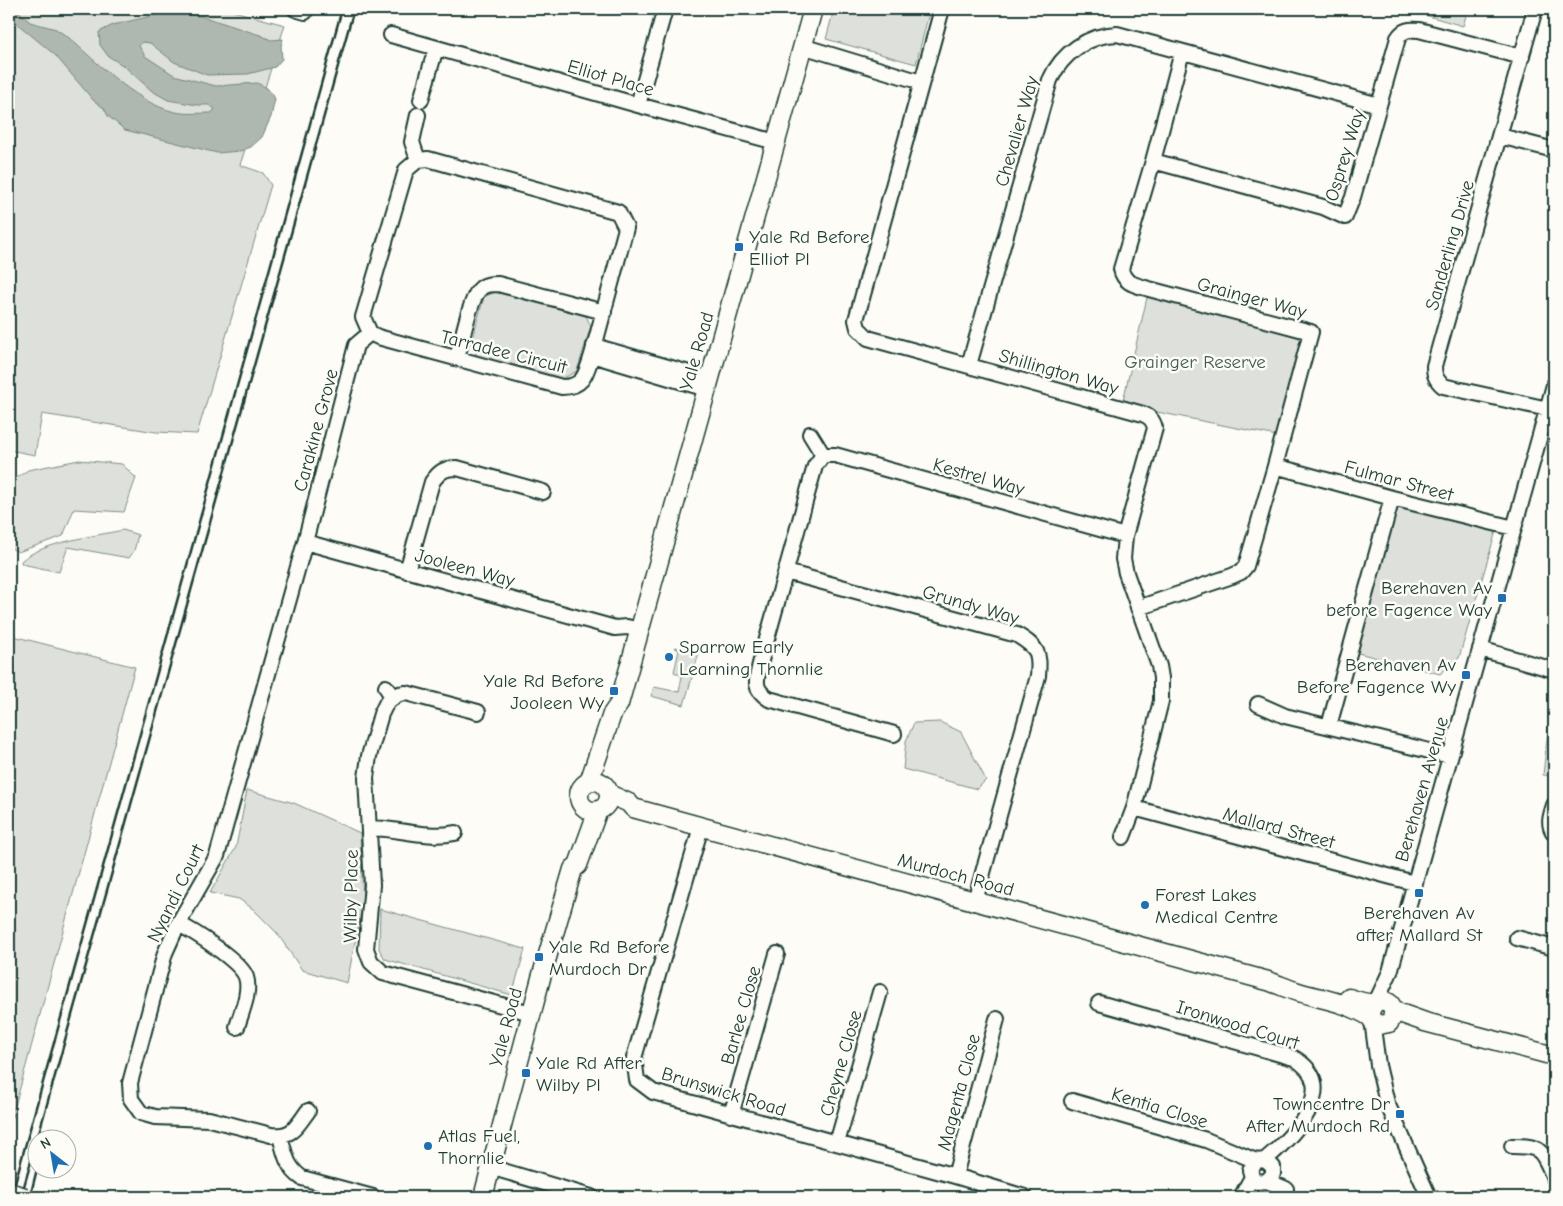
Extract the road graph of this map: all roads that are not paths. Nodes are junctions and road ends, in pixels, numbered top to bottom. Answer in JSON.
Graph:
{"nodes":[{"id":1,"x":665,"y":9,"type":"edge"},
{"id":2,"x":813,"y":9,"type":"edge"},
{"id":3,"x":942,"y":9,"type":"edge"},
{"id":4,"x":1536,"y":9,"type":"edge"},
{"id":5,"x":391,"y":34,"type":"dead end"},
{"id":6,"x":802,"y":46,"type":"junction"},
{"id":7,"x":436,"y":48,"type":"junction"},
{"id":8,"x":1182,"y":52,"type":"junction"},
{"id":9,"x":1522,"y":57,"type":"junction"},
{"id":10,"x":921,"y":82,"type":"junction"},
{"id":11,"x":421,"y":100,"type":"dead end"},
{"id":12,"x":638,"y":105,"type":"junction"},
{"id":13,"x":1379,"y":105,"type":"junction"},
{"id":14,"x":418,"y":115,"type":"dead end"},
{"id":15,"x":1500,"y":136,"type":"junction"},
{"id":16,"x":776,"y":142,"type":"junction"},
{"id":17,"x":1554,"y":150,"type":"edge"},
{"id":18,"x":418,"y":160,"type":"junction"},
{"id":19,"x":1153,"y":161,"type":"junction"},
{"id":20,"x":604,"y":312,"type":"junction"},
{"id":21,"x":370,"y":333,"type":"junction"},
{"id":22,"x":593,"y":351,"type":"junction"},
{"id":23,"x":457,"y":358,"type":"junction"},
{"id":24,"x":969,"y":365,"type":"junction"},
{"id":25,"x":708,"y":384,"type":"junction"},
{"id":26,"x":1554,"y":385,"type":"edge"},
{"id":27,"x":1548,"y":409,"type":"junction"},
{"id":28,"x":810,"y":434,"type":"dead end"},
{"id":29,"x":823,"y":456,"type":"junction"},
{"id":30,"x":1275,"y":466,"type":"junction"},
{"id":31,"x":543,"y":492,"type":"dead end"},
{"id":32,"x":1392,"y":498,"type":"junction"},
{"id":33,"x":1514,"y":528,"type":"junction"},
{"id":34,"x":1125,"y":536,"type":"junction"},
{"id":35,"x":305,"y":542,"type":"junction"},
{"id":36,"x":407,"y":571,"type":"junction"},
{"id":37,"x":786,"y":572,"type":"junction"},
{"id":38,"x":1138,"y":608,"type":"junction"},
{"id":39,"x":638,"y":634,"type":"junction"},
{"id":40,"x":1480,"y":650,"type":"junction"},
{"id":41,"x":1554,"y":670,"type":"edge"},
{"id":42,"x":1258,"y":704,"type":"dead end"},
{"id":43,"x":478,"y":712,"type":"dead end"},
{"id":44,"x":1329,"y":726,"type":"junction"},
{"id":45,"x":894,"y":734,"type":"dead end"},
{"id":46,"x":1450,"y":756,"type":"junction"},
{"id":47,"x":598,"y":797,"type":"junction"},
{"id":48,"x":1554,"y":805,"type":"edge"},
{"id":49,"x":1134,"y":808,"type":"junction"},
{"id":50,"x":702,"y":827,"type":"junction"},
{"id":51,"x":369,"y":828,"type":"junction"},
{"id":52,"x":455,"y":833,"type":"dead end"},
{"id":53,"x":1554,"y":833,"type":"edge"},
{"id":54,"x":1123,"y":837,"type":"dead end"},
{"id":55,"x":1414,"y":883,"type":"junction"},
{"id":56,"x":975,"y":901,"type":"junction"},
{"id":57,"x":178,"y":924,"type":"junction"},
{"id":58,"x":1517,"y":938,"type":"dead end"},
{"id":59,"x":1554,"y":948,"type":"edge"},
{"id":60,"x":777,"y":954,"type":"dead end"},
{"id":61,"x":880,"y":992,"type":"dead end"},
{"id":62,"x":1099,"y":1003,"type":"dead end"},
{"id":63,"x":531,"y":1013,"type":"junction"},
{"id":64,"x":1382,"y":1013,"type":"junction"},
{"id":65,"x":997,"y":1019,"type":"dead end"},
{"id":66,"x":237,"y":1027,"type":"dead end"},
{"id":67,"x":1554,"y":1056,"type":"edge"},
{"id":68,"x":1072,"y":1101,"type":"dead end"},
{"id":69,"x":308,"y":1111,"type":"dead end"},
{"id":70,"x":731,"y":1114,"type":"junction"},
{"id":71,"x":280,"y":1136,"type":"junction"},
{"id":72,"x":837,"y":1143,"type":"junction"},
{"id":73,"x":1512,"y":1146,"type":"dead end"},
{"id":74,"x":490,"y":1167,"type":"junction"},
{"id":75,"x":1262,"y":1172,"type":"junction"},
{"id":76,"x":1554,"y":1175,"type":"edge"},
{"id":77,"x":955,"y":1176,"type":"junction"},
{"id":78,"x":9,"y":1192,"type":"edge"},
{"id":79,"x":1290,"y":1193,"type":"edge"},
{"id":80,"x":1018,"y":1196,"type":"edge"},
{"id":81,"x":1242,"y":1196,"type":"edge"},
{"id":82,"x":25,"y":1197,"type":"edge"},
{"id":83,"x":373,"y":1197,"type":"edge"},
{"id":84,"x":483,"y":1197,"type":"edge"},
{"id":85,"x":591,"y":1197,"type":"edge"},
{"id":86,"x":1429,"y":1197,"type":"edge"}],
"edges":[{"from":1,"to":12,"type":"street"},
{"from":2,"to":6,"type":"main road","name":"Yale Road"},
{"from":3,"to":10,"type":"street","name":"Shillington Way"},
{"from":4,"to":9,"type":"street","name":"Sanderling Drive"},
{"from":5,"to":7,"type":"street","name":"Elliot Place"},
{"from":6,"to":10,"type":"street"},
{"from":6,"to":16,"type":"main road","name":"Yale Road"},
{"from":7,"to":11,"type":"street"},
{"from":7,"to":12,"type":"street","name":"Elliot Place"},
{"from":8,"to":13,"type":"street","name":"Chevalier Way"},
{"from":8,"to":19,"type":"street","name":"Grainger Way"},
{"from":8,"to":24,"type":"street","name":"Chevalier Way"},
{"from":9,"to":13,"type":"street","name":"Osprey Way"},
{"from":9,"to":15,"type":"street","name":"Sanderling Drive"},
{"from":10,"to":24,"type":"street","name":"Shillington Way"},
{"from":12,"to":16,"type":"street","name":"Elliot Place"},
{"from":13,"to":19,"type":"street","name":"Osprey Way"},
{"from":14,"to":18,"type":"street"},
{"from":15,"to":17,"type":"street"},
{"from":15,"to":27,"type":"street","name":"Sanderling Drive"},
{"from":16,"to":25,"type":"main road","name":"Yale Road"},
{"from":18,"to":20,"type":"street","name":"Tarradee Circuit"},
{"from":18,"to":21,"type":"street"},
{"from":19,"to":30,"type":"street","name":"Grainger Way"},
{"from":20,"to":22,"type":"street","name":"Tarradee Circuit"},
{"from":20,"to":23,"type":"street"},
{"from":21,"to":23,"type":"street","name":"Tarradee Circuit"},
{"from":21,"to":35,"type":"street","name":"Carakine Grove"},
{"from":22,"to":23,"type":"street","name":"Tarradee Circuit"},
{"from":22,"to":25,"type":"street"},
{"from":24,"to":34,"type":"street","name":"Shillington Way"},
{"from":25,"to":39,"type":"main road","name":"Yale Road"},
{"from":26,"to":27,"type":"street","name":"Berehaven Avenue"},
{"from":27,"to":33,"type":"street","name":"Berehaven Avenue"},
{"from":28,"to":29,"type":"street"},
{"from":29,"to":34,"type":"street","name":"Kestrel Way"},
{"from":29,"to":37,"type":"street"},
{"from":30,"to":32,"type":"street","name":"Fulmar Street"},
{"from":30,"to":38,"type":"street","name":"Grainger Way"},
{"from":31,"to":36,"type":"street"},
{"from":32,"to":33,"type":"street","name":"Fulmar Street"},
{"from":32,"to":44,"type":"street"},
{"from":33,"to":40,"type":"street","name":"Berehaven Avenue"},
{"from":34,"to":38,"type":"street","name":"Shillington Way"},
{"from":35,"to":36,"type":"street","name":"Jooleen Way"},
{"from":35,"to":57,"type":"street","name":"Nyandi Court"},
{"from":36,"to":39,"type":"street","name":"Jooleen Way"},
{"from":37,"to":45,"type":"street"},
{"from":37,"to":56,"type":"street","name":"Grundy Way"},
{"from":38,"to":49,"type":"street","name":"Shillington Way"},
{"from":39,"to":47,"type":"main road","name":"Yale Road"},
{"from":40,"to":41,"type":"street"},
{"from":40,"to":46,"type":"street","name":"Berehaven Avenue"},
{"from":42,"to":44,"type":"street"},
{"from":43,"to":51,"type":"street","name":"Wilby Place"},
{"from":44,"to":46,"type":"street"},
{"from":46,"to":55,"type":"street","name":"Berehaven Avenue"},
{"from":47,"to":50,"type":"main road","name":"Murdoch Road"},
{"from":47,"to":63,"type":"main road","name":"Yale Road"},
{"from":48,"to":53,"type":"street"},
{"from":49,"to":54,"type":"street","name":"Shillington Way"},
{"from":49,"to":55,"type":"street","name":"Mallard Street"},
{"from":50,"to":56,"type":"main road","name":"Murdoch Road"},
{"from":50,"to":70,"type":"street","name":"Brunswick Road"},
{"from":51,"to":52,"type":"street"},
{"from":51,"to":63,"type":"street","name":"Wilby Place"},
{"from":55,"to":64,"type":"street","name":"Berehaven Avenue"},
{"from":56,"to":64,"type":"main road","name":"Murdoch Road"},
{"from":57,"to":66,"type":"street"},
{"from":57,"to":71,"type":"street","name":"Nyandi Court"},
{"from":58,"to":59,"type":"street"},
{"from":60,"to":70,"type":"street","name":"Barlee Close"},
{"from":61,"to":72,"type":"street","name":"Cheyne Close"},
{"from":62,"to":75,"type":"street","name":"Ironwood Court"},
{"from":63,"to":74,"type":"main road","name":"Yale Road"},
{"from":64,"to":67,"type":"main road","name":"Murdoch Road"},
{"from":64,"to":86,"type":"street","name":"Berehaven Avenue"},
{"from":65,"to":77,"type":"street","name":"Magenta Close"},
{"from":68,"to":75,"type":"street","name":"Kentia Close"},
{"from":69,"to":71,"type":"street"},
{"from":70,"to":72,"type":"street","name":"Brunswick Road"},
{"from":71,"to":83,"type":"street"},
{"from":72,"to":77,"type":"street","name":"Brunswick Road"},
{"from":73,"to":76,"type":"street"},
{"from":74,"to":84,"type":"main road","name":"Yale Road"},
{"from":74,"to":85,"type":"street"},
{"from":75,"to":79,"type":"street","name":"Kentia Close"},
{"from":75,"to":81,"type":"street","name":"Ironwood Court"},
{"from":77,"to":80,"type":"street","name":"Brunswick Road"},
{"from":78,"to":82,"type":"main road","bridge":true}]}
